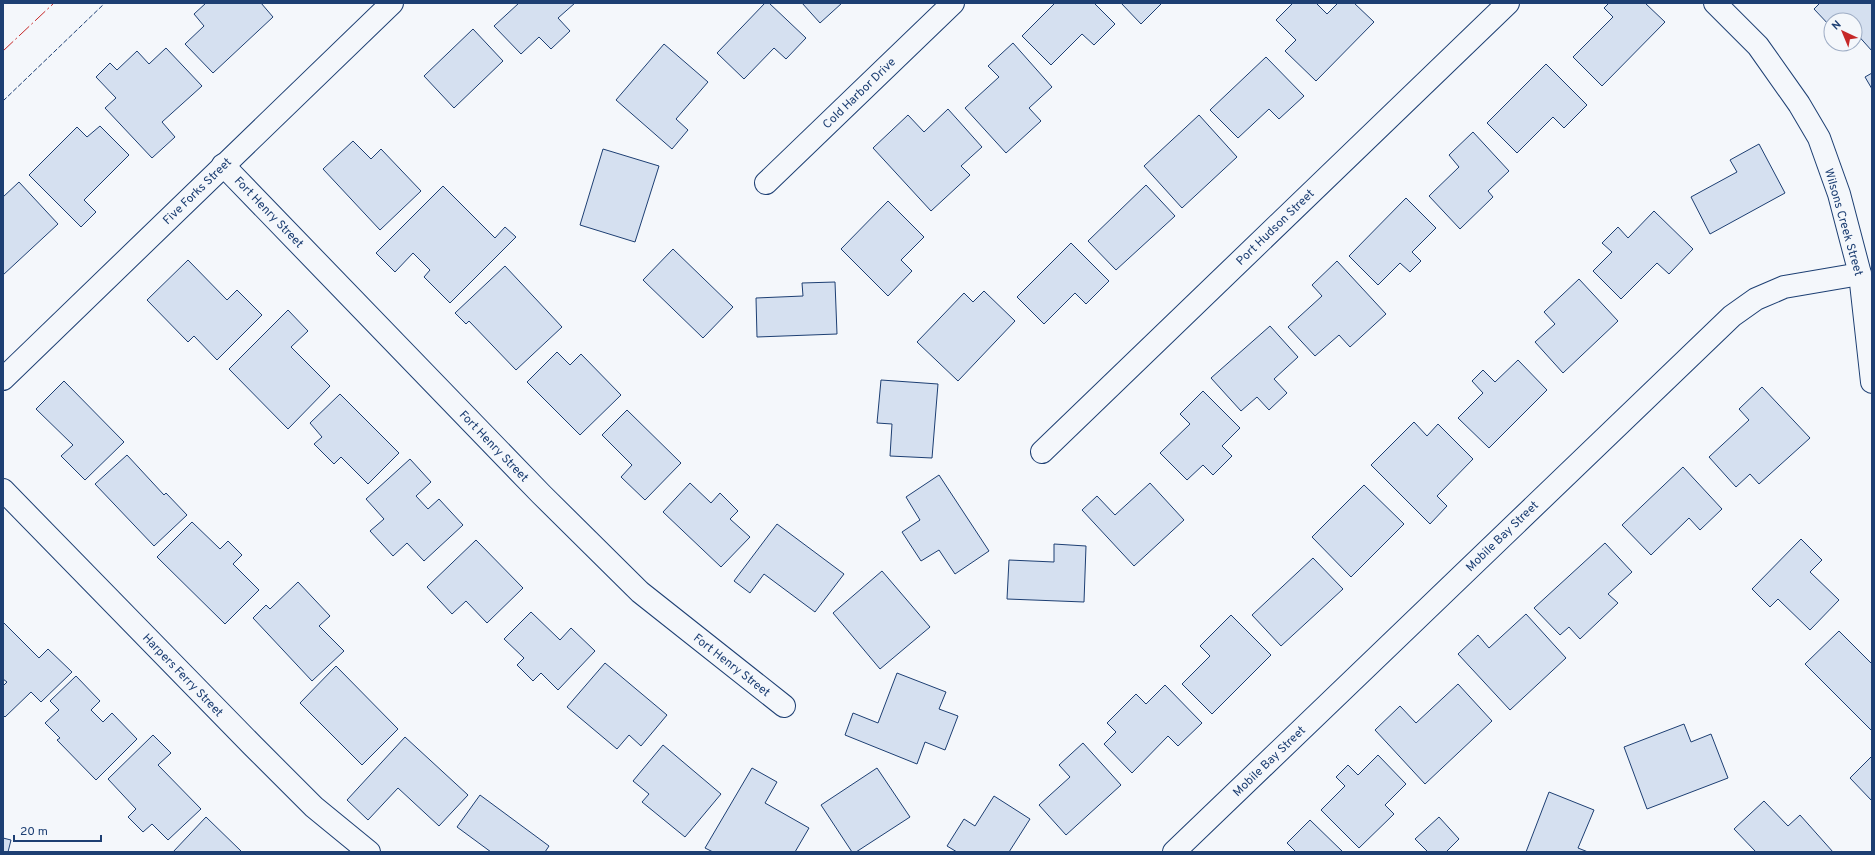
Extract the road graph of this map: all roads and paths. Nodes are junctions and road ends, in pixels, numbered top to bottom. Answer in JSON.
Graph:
{"nodes":[{"id":1,"x":392,"y":3,"type":"edge"},
{"id":2,"x":953,"y":3,"type":"edge"},
{"id":3,"x":1508,"y":3,"type":"edge"},
{"id":4,"x":1715,"y":3,"type":"edge"},
{"id":5,"x":224,"y":165,"type":"junction"},
{"id":6,"x":766,"y":183,"type":"dead end"},
{"id":7,"x":1860,"y":274,"type":"junction"},
{"id":8,"x":3,"y":379,"type":"edge"},
{"id":9,"x":1872,"y":382,"type":"edge"},
{"id":10,"x":1042,"y":452,"type":"dead end"},
{"id":11,"x":3,"y":490,"type":"edge"},
{"id":12,"x":784,"y":706,"type":"dead end"},
{"id":13,"x":369,"y":852,"type":"edge"},
{"id":14,"x":1174,"y":852,"type":"edge"}],
"edges":[{"from":1,"to":5,"type":"street","name":"Five Forks Street"},
{"from":2,"to":6,"type":"street","name":"Cold Harbor Drive"},
{"from":3,"to":10,"type":"street","name":"Port Hudson Street"},
{"from":4,"to":7,"type":"street","name":"Wilsons Creek Street"},
{"from":5,"to":8,"type":"street","name":"Five Forks Street"},
{"from":5,"to":12,"type":"street","name":"Fort Henry Street"},
{"from":7,"to":9,"type":"street","name":"Wilsons Creek Street"},
{"from":7,"to":14,"type":"street","name":"Mobile Bay Street"},
{"from":11,"to":13,"type":"street","name":"Harpers Ferry Street"}]}
